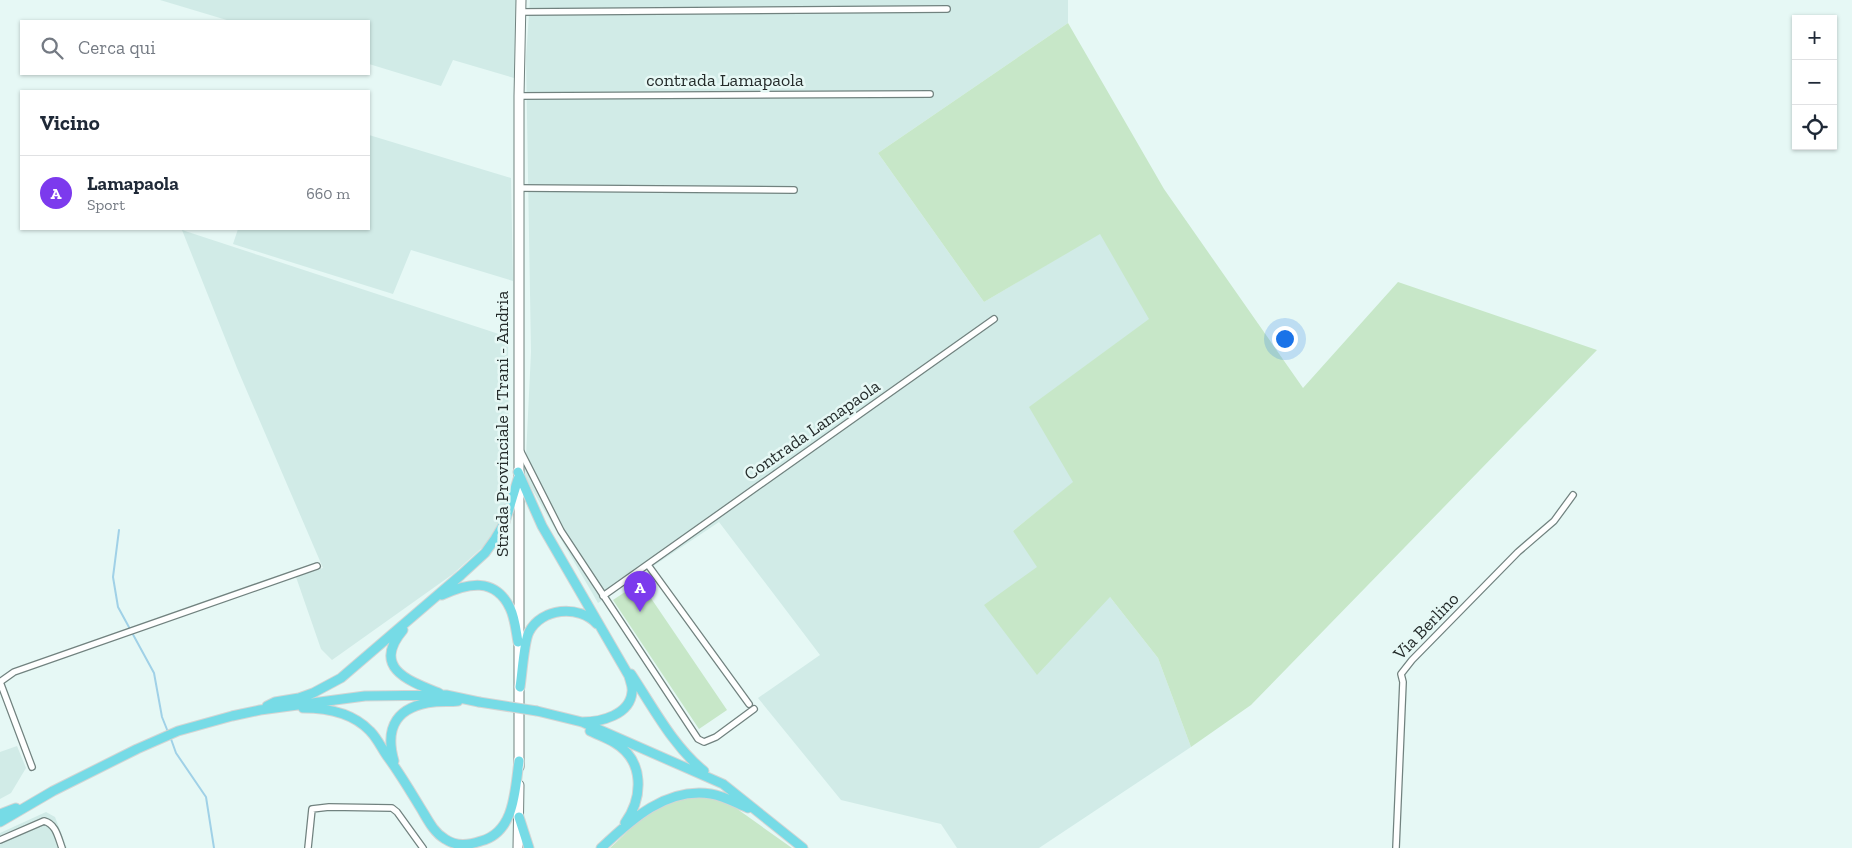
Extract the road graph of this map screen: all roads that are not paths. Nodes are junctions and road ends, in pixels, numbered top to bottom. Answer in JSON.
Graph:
{"nodes":[{"id":1,"x":521,"y":0,"type":"edge"},
{"id":2,"x":947,"y":9,"type":"dead end"},
{"id":3,"x":520,"y":12,"type":"junction"},
{"id":4,"x":930,"y":94,"type":"dead end"},
{"id":5,"x":519,"y":96,"type":"junction"},
{"id":6,"x":519,"y":188,"type":"junction"},
{"id":7,"x":794,"y":190,"type":"dead end"},
{"id":8,"x":994,"y":320,"type":"dead end"},
{"id":9,"x":518,"y":446,"type":"junction"},
{"id":10,"x":518,"y":476,"type":"junction"},
{"id":11,"x":1573,"y":495,"type":"dead end"},
{"id":12,"x":648,"y":565,"type":"junction"},
{"id":13,"x":316,"y":566,"type":"dead end"},
{"id":14,"x":604,"y":596,"type":"junction"},
{"id":15,"x":433,"y":599,"type":"junction"},
{"id":16,"x":412,"y":618,"type":"junction"},
{"id":17,"x":608,"y":638,"type":"junction"},
{"id":18,"x":518,"y":642,"type":"junction"},
{"id":19,"x":617,"y":652,"type":"junction"},
{"id":20,"x":0,"y":682,"type":"edge"},
{"id":21,"x":520,"y":687,"type":"junction"},
{"id":22,"x":2,"y":694,"type":"edge"},
{"id":23,"x":446,"y":695,"type":"junction"},
{"id":24,"x":468,"y":700,"type":"junction"},
{"id":25,"x":749,"y":704,"type":"dead end"},
{"id":26,"x":276,"y":708,"type":"junction"},
{"id":27,"x":754,"y":709,"type":"dead end"},
{"id":28,"x":260,"y":710,"type":"junction"},
{"id":29,"x":559,"y":715,"type":"junction"},
{"id":30,"x":582,"y":722,"type":"junction"},
{"id":31,"x":519,"y":761,"type":"junction"},
{"id":32,"x":396,"y":766,"type":"junction"},
{"id":33,"x":32,"y":767,"type":"dead end"},
{"id":34,"x":716,"y":781,"type":"junction"},
{"id":35,"x":42,"y":797,"type":"junction"},
{"id":36,"x":0,"y":814,"type":"edge"},
{"id":37,"x":519,"y":817,"type":"junction"},
{"id":38,"x":0,"y":822,"type":"edge"},
{"id":39,"x":771,"y":822,"type":"junction"},
{"id":40,"x":619,"y":831,"type":"junction"},
{"id":41,"x":0,"y":840,"type":"edge"},
{"id":42,"x":471,"y":845,"type":"junction"},
{"id":43,"x":62,"y":848,"type":"edge"},
{"id":44,"x":308,"y":848,"type":"edge"},
{"id":45,"x":423,"y":848,"type":"edge"},
{"id":46,"x":484,"y":848,"type":"edge"},
{"id":47,"x":518,"y":848,"type":"edge"},
{"id":48,"x":529,"y":848,"type":"edge"},
{"id":49,"x":601,"y":848,"type":"edge"},
{"id":50,"x":803,"y":848,"type":"edge"},
{"id":51,"x":1396,"y":848,"type":"edge"}],
"edges":[{"from":1,"to":3,"type":"main road","name":"Strada Provinciale 1 Trani - Andria"},
{"from":2,"to":3,"type":"street"},
{"from":3,"to":5,"type":"main road","name":"Strada Provinciale 1 Trani - Andria"},
{"from":4,"to":5,"type":"street","name":"contrada Lamapaola"},
{"from":5,"to":6,"type":"main road","name":"Strada Provinciale 1 Trani - Andria"},
{"from":6,"to":7,"type":"street"},
{"from":6,"to":9,"type":"main road","name":"Strada Provinciale 1 Trani - Andria"},
{"from":8,"to":12,"type":"street","name":"Contrada Lamapaola"},
{"from":9,"to":10,"type":"main road","name":"Strada Provinciale 1 Trani - Andria"},
{"from":9,"to":14,"type":"street"},
{"from":10,"to":15,"type":"main road"},
{"from":10,"to":17,"type":"main road"},
{"from":10,"to":18,"type":"main road","name":"Strada Provinciale 1 Trani - Andria"},
{"from":11,"to":51,"type":"street","name":"Via Berlino"},
{"from":12,"to":14,"type":"street","name":"Contrada Lamapaola"},
{"from":12,"to":25,"type":"street"},
{"from":13,"to":20,"type":"street"},
{"from":14,"to":27,"type":"street"},
{"from":15,"to":16,"type":"main road"},
{"from":15,"to":18,"type":"main road"},
{"from":16,"to":23,"type":"main road"},
{"from":16,"to":28,"type":"main road"},
{"from":17,"to":19,"type":"main road"},
{"from":17,"to":21,"type":"main road"},
{"from":18,"to":21,"type":"main road","name":"Strada Provinciale 1 Trani - Andria"},
{"from":19,"to":30,"type":"main road"},
{"from":19,"to":34,"type":"main road"},
{"from":20,"to":22,"type":"street"},
{"from":21,"to":31,"type":"main road","name":"Strada Provinciale 1 Trani - Andria"},
{"from":22,"to":33,"type":"street"},
{"from":23,"to":24,"type":"main road"},
{"from":23,"to":26,"type":"main road"},
{"from":24,"to":29,"type":"main road","bridge":true},
{"from":24,"to":32,"type":"main road"},
{"from":26,"to":28,"type":"main road"},
{"from":26,"to":32,"type":"main road"},
{"from":28,"to":35,"type":"main road"},
{"from":29,"to":30,"type":"main road"},
{"from":29,"to":40,"type":"main road"},
{"from":30,"to":34,"type":"main road"},
{"from":31,"to":37,"type":"main road","name":"Strada Provinciale 1 Trani - Andria"},
{"from":31,"to":42,"type":"main road"},
{"from":32,"to":42,"type":"main road"},
{"from":34,"to":39,"type":"main road"},
{"from":35,"to":36,"type":"main road"},
{"from":35,"to":38,"type":"main road"},
{"from":37,"to":47,"type":"main road","name":"Strada Provinciale 1 Trani - Andria"},
{"from":37,"to":48,"type":"main road"},
{"from":39,"to":40,"type":"main road"},
{"from":39,"to":50,"type":"main road"},
{"from":40,"to":49,"type":"main road"},
{"from":41,"to":43,"type":"street"},
{"from":42,"to":46,"type":"main road"},
{"from":44,"to":45,"type":"street"}]}
